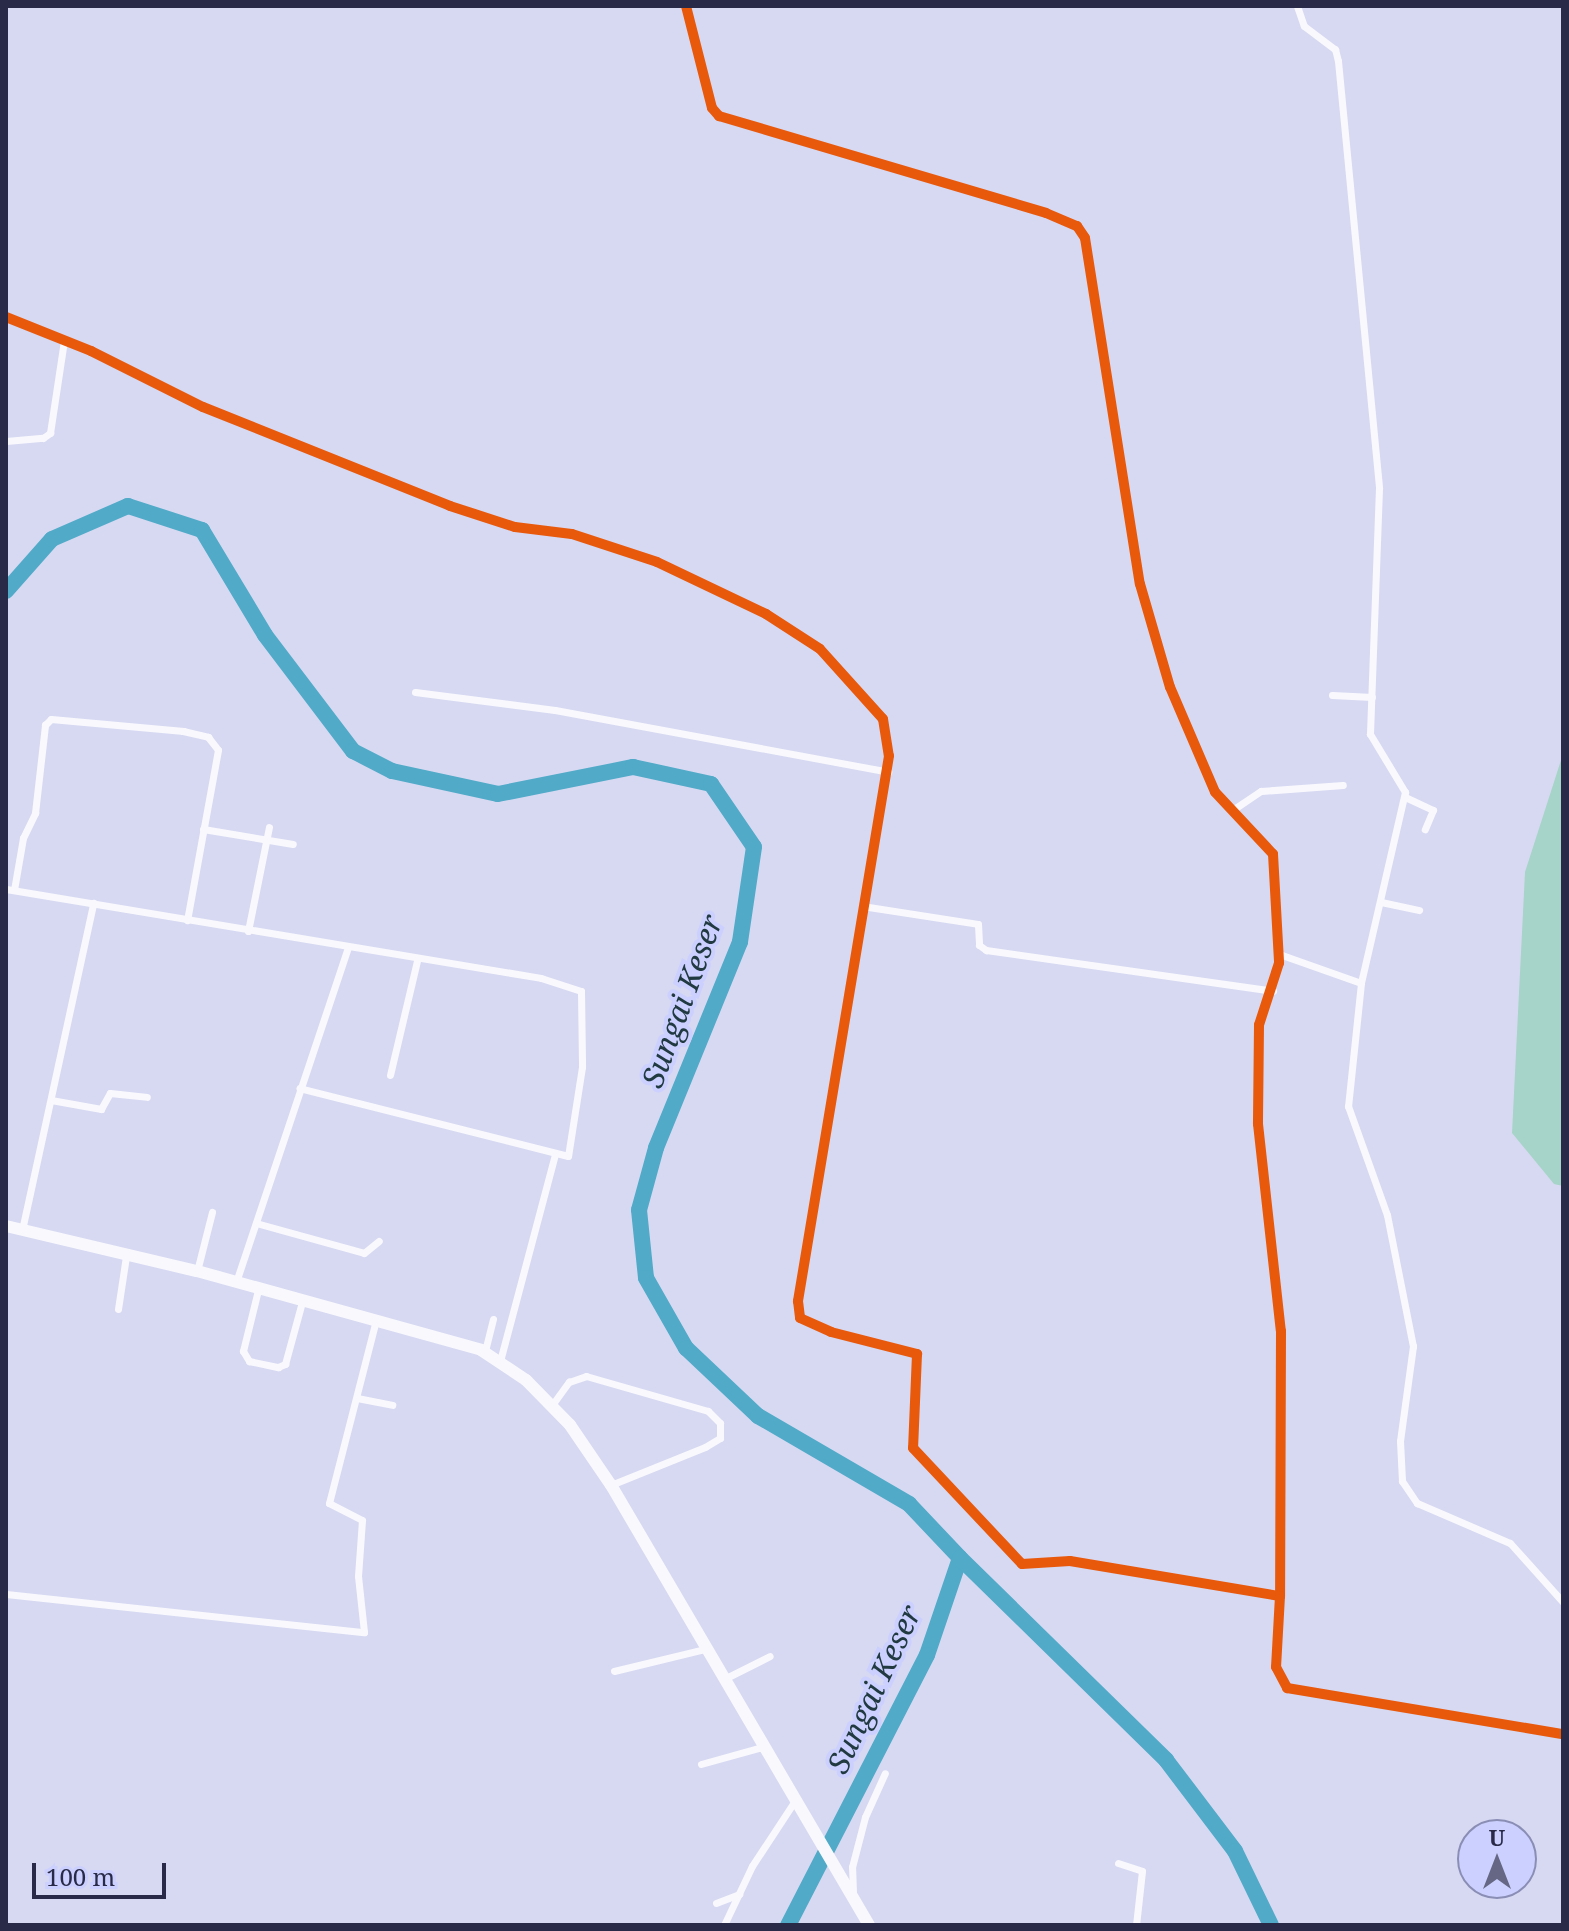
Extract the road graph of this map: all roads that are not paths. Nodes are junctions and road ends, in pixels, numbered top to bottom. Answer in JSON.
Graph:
{"nodes":[{"id":1,"x":686,"y":6,"type":"edge"},
{"id":2,"x":1297,"y":6,"type":"edge"},
{"id":3,"x":6,"y":317,"type":"edge"},
{"id":4,"x":64,"y":340,"type":"junction"},
{"id":5,"x":6,"y":441,"type":"edge"},
{"id":6,"x":415,"y":692,"type":"dead end"},
{"id":7,"x":1332,"y":695,"type":"dead end"},
{"id":8,"x":1372,"y":697,"type":"junction"},
{"id":9,"x":888,"y":772,"type":"junction"},
{"id":10,"x":1343,"y":785,"type":"dead end"},
{"id":11,"x":1405,"y":797,"type":"junction"},
{"id":12,"x":1231,"y":811,"type":"junction"},
{"id":13,"x":269,"y":827,"type":"dead end"},
{"id":14,"x":203,"y":829,"type":"junction"},
{"id":15,"x":1425,"y":829,"type":"dead end"},
{"id":16,"x":267,"y":839,"type":"junction"},
{"id":17,"x":293,"y":844,"type":"dead end"},
{"id":18,"x":10,"y":890,"type":"edge"},
{"id":19,"x":1381,"y":902,"type":"junction"},
{"id":20,"x":93,"y":903,"type":"junction"},
{"id":21,"x":862,"y":906,"type":"junction"},
{"id":22,"x":1419,"y":910,"type":"dead end"},
{"id":23,"x":187,"y":920,"type":"junction"},
{"id":24,"x":248,"y":931,"type":"junction"},
{"id":25,"x":348,"y":948,"type":"junction"},
{"id":26,"x":1279,"y":954,"type":"junction"},
{"id":27,"x":417,"y":961,"type":"junction"},
{"id":28,"x":1359,"y":982,"type":"junction"},
{"id":29,"x":1270,"y":991,"type":"junction"},
{"id":30,"x":390,"y":1075,"type":"dead end"},
{"id":31,"x":299,"y":1088,"type":"junction"},
{"id":32,"x":147,"y":1097,"type":"dead end"},
{"id":33,"x":51,"y":1100,"type":"junction"},
{"id":34,"x":555,"y":1155,"type":"junction"},
{"id":35,"x":212,"y":1212,"type":"dead end"},
{"id":36,"x":256,"y":1223,"type":"junction"},
{"id":37,"x":6,"y":1226,"type":"edge"},
{"id":38,"x":22,"y":1230,"type":"junction"},
{"id":39,"x":379,"y":1241,"type":"dead end"},
{"id":40,"x":126,"y":1256,"type":"junction"},
{"id":41,"x":197,"y":1271,"type":"junction"},
{"id":42,"x":236,"y":1282,"type":"junction"},
{"id":43,"x":258,"y":1290,"type":"junction"},
{"id":44,"x":302,"y":1302,"type":"junction"},
{"id":45,"x":118,"y":1309,"type":"dead end"},
{"id":46,"x":493,"y":1319,"type":"dead end"},
{"id":47,"x":376,"y":1320,"type":"junction"},
{"id":48,"x":485,"y":1351,"type":"junction"},
{"id":49,"x":500,"y":1361,"type":"junction"},
{"id":50,"x":357,"y":1398,"type":"junction"},
{"id":51,"x":392,"y":1405,"type":"dead end"},
{"id":52,"x":552,"y":1405,"type":"junction"},
{"id":53,"x":611,"y":1485,"type":"junction"},
{"id":54,"x":6,"y":1594,"type":"edge"},
{"id":55,"x":1279,"y":1596,"type":"junction"},
{"id":56,"x":1563,"y":1602,"type":"edge"},
{"id":57,"x":705,"y":1649,"type":"junction"},
{"id":58,"x":770,"y":1656,"type":"dead end"},
{"id":59,"x":614,"y":1671,"type":"dead end"},
{"id":60,"x":723,"y":1680,"type":"junction"},
{"id":61,"x":1563,"y":1734,"type":"edge"},
{"id":62,"x":762,"y":1747,"type":"junction"},
{"id":63,"x":701,"y":1764,"type":"dead end"},
{"id":64,"x":885,"y":1773,"type":"dead end"},
{"id":65,"x":794,"y":1802,"type":"junction"},
{"id":66,"x":1118,"y":1863,"type":"dead end"},
{"id":67,"x":739,"y":1894,"type":"junction"},
{"id":68,"x":716,"y":1903,"type":"dead end"},
{"id":69,"x":857,"y":1907,"type":"junction"},
{"id":70,"x":724,"y":1925,"type":"edge"},
{"id":71,"x":869,"y":1925,"type":"edge"},
{"id":72,"x":1136,"y":1925,"type":"edge"}],
"edges":[{"from":1,"to":12,"type":"street"},
{"from":2,"to":8,"type":"street"},
{"from":3,"to":4,"type":"street"},
{"from":4,"to":5,"type":"street"},
{"from":4,"to":9,"type":"street"},
{"from":6,"to":9,"type":"street"},
{"from":7,"to":8,"type":"street"},
{"from":8,"to":11,"type":"street"},
{"from":9,"to":21,"type":"street"},
{"from":10,"to":12,"type":"street"},
{"from":11,"to":15,"type":"street"},
{"from":11,"to":19,"type":"street"},
{"from":12,"to":26,"type":"street"},
{"from":13,"to":16,"type":"street"},
{"from":14,"to":16,"type":"street"},
{"from":14,"to":18,"type":"street"},
{"from":14,"to":23,"type":"street"},
{"from":16,"to":17,"type":"street"},
{"from":16,"to":24,"type":"street"},
{"from":18,"to":20,"type":"street"},
{"from":19,"to":22,"type":"street"},
{"from":19,"to":28,"type":"street"},
{"from":20,"to":23,"type":"street"},
{"from":20,"to":33,"type":"street"},
{"from":21,"to":29,"type":"street"},
{"from":21,"to":55,"type":"street"},
{"from":23,"to":24,"type":"street"},
{"from":24,"to":25,"type":"street"},
{"from":25,"to":27,"type":"street"},
{"from":25,"to":31,"type":"street"},
{"from":26,"to":28,"type":"street"},
{"from":26,"to":29,"type":"street"},
{"from":27,"to":30,"type":"street"},
{"from":27,"to":34,"type":"street"},
{"from":28,"to":56,"type":"street"},
{"from":29,"to":55,"type":"street"},
{"from":31,"to":34,"type":"street"},
{"from":31,"to":36,"type":"street"},
{"from":32,"to":33,"type":"street"},
{"from":33,"to":38,"type":"street"},
{"from":34,"to":49,"type":"street"},
{"from":35,"to":41,"type":"street"},
{"from":36,"to":39,"type":"street"},
{"from":36,"to":42,"type":"street"},
{"from":37,"to":38,"type":"highway"},
{"from":38,"to":40,"type":"highway"},
{"from":40,"to":41,"type":"highway"},
{"from":40,"to":45,"type":"street"},
{"from":41,"to":42,"type":"highway"},
{"from":42,"to":43,"type":"highway"},
{"from":43,"to":44,"type":"highway"},
{"from":43,"to":44,"type":"street"},
{"from":44,"to":47,"type":"highway"},
{"from":46,"to":48,"type":"street"},
{"from":47,"to":48,"type":"highway"},
{"from":47,"to":50,"type":"street"},
{"from":48,"to":49,"type":"highway"},
{"from":49,"to":52,"type":"highway"},
{"from":50,"to":51,"type":"street"},
{"from":50,"to":54,"type":"street"},
{"from":52,"to":53,"type":"highway"},
{"from":52,"to":53,"type":"street"},
{"from":53,"to":57,"type":"highway"},
{"from":55,"to":61,"type":"street"},
{"from":57,"to":59,"type":"street"},
{"from":57,"to":60,"type":"highway"},
{"from":58,"to":60,"type":"street"},
{"from":60,"to":62,"type":"highway"},
{"from":62,"to":63,"type":"street"},
{"from":62,"to":65,"type":"highway"},
{"from":64,"to":69,"type":"street"},
{"from":65,"to":67,"type":"street"},
{"from":65,"to":69,"type":"highway"},
{"from":66,"to":72,"type":"street"},
{"from":67,"to":68,"type":"street"},
{"from":67,"to":70,"type":"street"},
{"from":69,"to":71,"type":"highway"}]}
